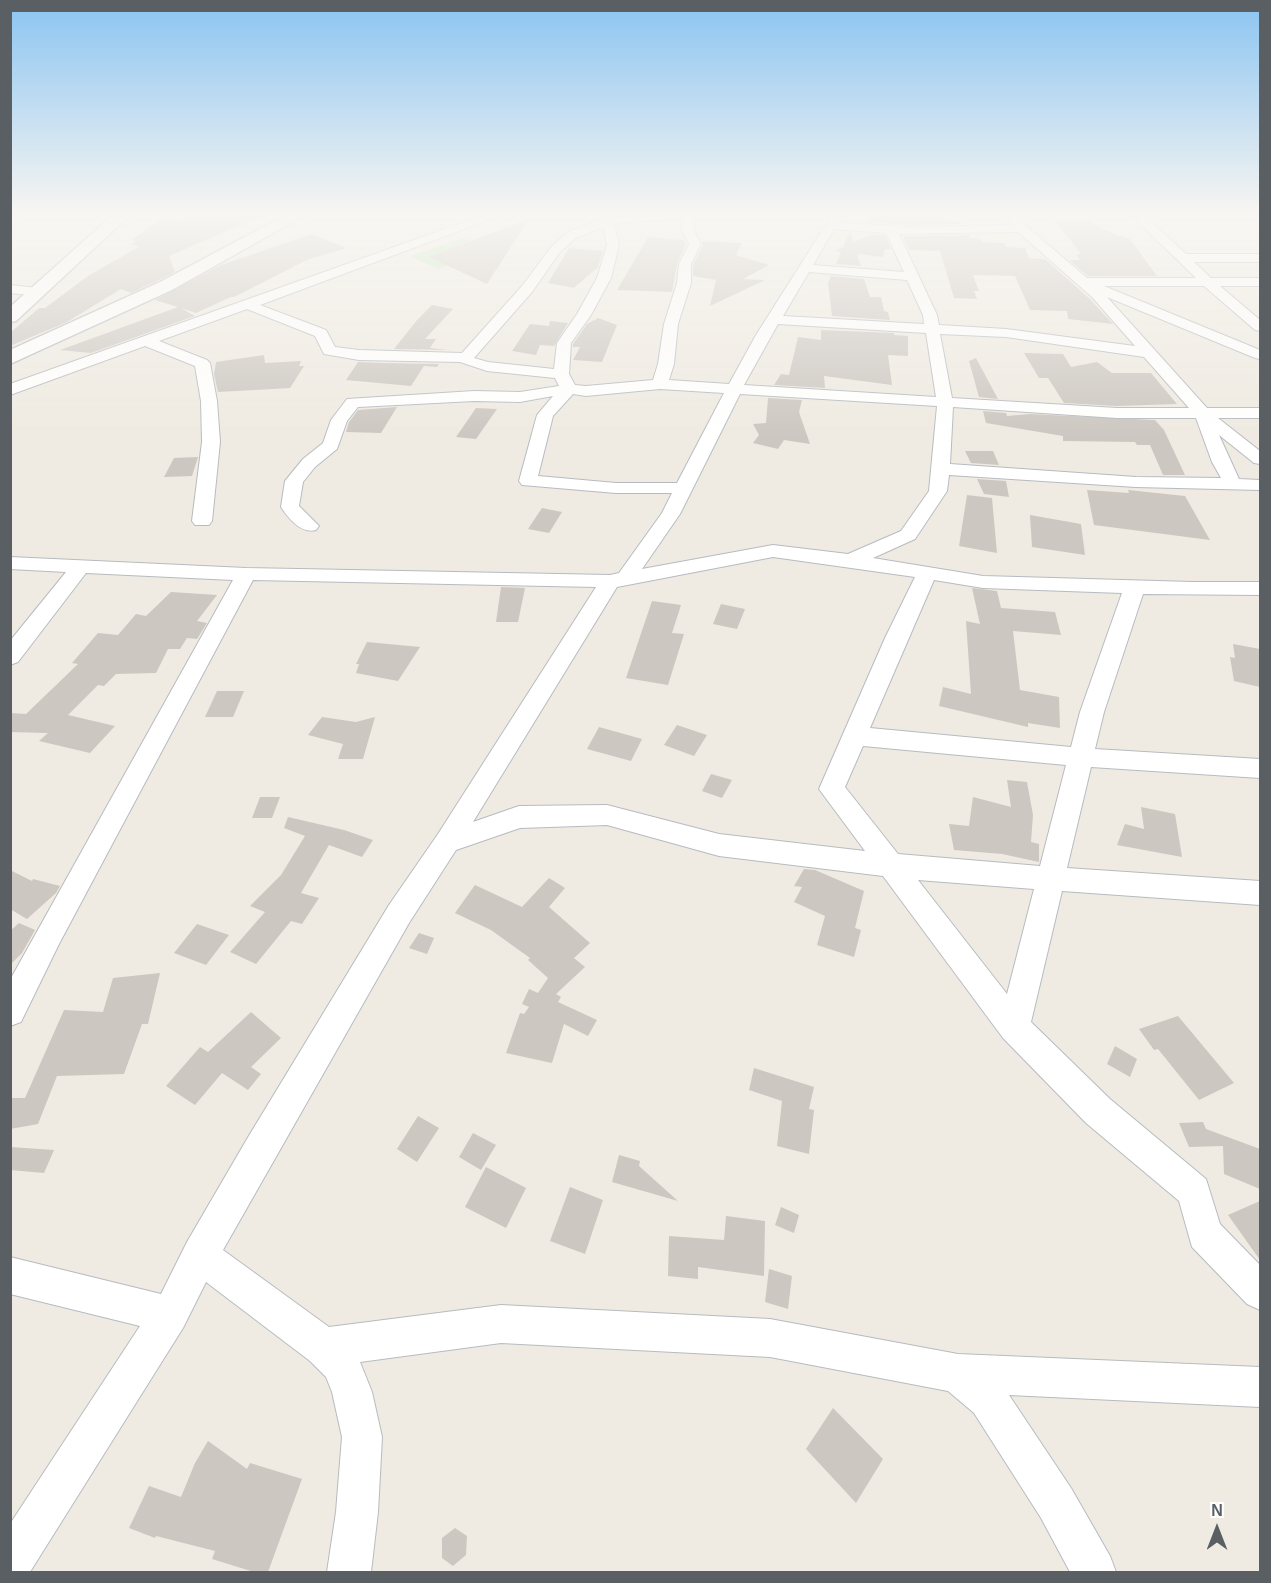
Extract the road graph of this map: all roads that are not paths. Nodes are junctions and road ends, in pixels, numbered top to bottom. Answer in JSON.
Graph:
{"nodes":[{"id":1,"x":10,"y":289,"type":"edge"},
{"id":2,"x":42,"y":289,"type":"edge"},
{"id":3,"x":160,"y":289,"type":"edge"},
{"id":4,"x":288,"y":289,"type":"edge"},
{"id":5,"x":528,"y":289,"type":"edge"},
{"id":6,"x":598,"y":289,"type":"edge"},
{"id":7,"x":682,"y":289,"type":"edge"},
{"id":8,"x":792,"y":289,"type":"edge"},
{"id":9,"x":917,"y":289,"type":"edge"},
{"id":10,"x":1090,"y":289,"type":"edge"},
{"id":11,"x":1100,"y":289,"type":"edge"},
{"id":12,"x":1216,"y":289,"type":"edge"},
{"id":13,"x":39,"y":292,"type":"junction"},
{"id":14,"x":245,"y":304,"type":"junction"},
{"id":15,"x":10,"y":317,"type":"edge"},
{"id":16,"x":775,"y":320,"type":"junction"},
{"id":17,"x":933,"y":327,"type":"junction"},
{"id":18,"x":1260,"y":327,"type":"edge"},
{"id":19,"x":147,"y":342,"type":"junction"},
{"id":20,"x":1151,"y":353,"type":"junction"},
{"id":21,"x":1260,"y":355,"type":"edge"},
{"id":22,"x":10,"y":358,"type":"edge"},
{"id":23,"x":466,"y":358,"type":"junction"},
{"id":24,"x":565,"y":381,"type":"junction"},
{"id":25,"x":660,"y":384,"type":"junction"},
{"id":26,"x":735,"y":387,"type":"junction"},
{"id":27,"x":10,"y":390,"type":"edge"},
{"id":28,"x":945,"y":402,"type":"junction"},
{"id":29,"x":1203,"y":414,"type":"junction"},
{"id":30,"x":1260,"y":415,"type":"edge"},
{"id":31,"x":1260,"y":459,"type":"edge"},
{"id":32,"x":941,"y":469,"type":"junction"},
{"id":33,"x":1233,"y":484,"type":"junction"},
{"id":34,"x":1260,"y":485,"type":"edge"},
{"id":35,"x":683,"y":488,"type":"junction"},
{"id":36,"x":202,"y":521,"type":"dead end"},
{"id":37,"x":309,"y":526,"type":"dead end"},
{"id":38,"x":850,"y":560,"type":"junction"},
{"id":39,"x":10,"y":563,"type":"edge"},
{"id":40,"x":81,"y":566,"type":"junction"},
{"id":41,"x":927,"y":573,"type":"junction"},
{"id":42,"x":246,"y":574,"type":"junction"},
{"id":43,"x":618,"y":580,"type":"junction"},
{"id":44,"x":1135,"y":587,"type":"junction"},
{"id":45,"x":1260,"y":588,"type":"edge"},
{"id":46,"x":10,"y":657,"type":"edge"},
{"id":47,"x":855,"y":736,"type":"junction"},
{"id":48,"x":1080,"y":757,"type":"junction"},
{"id":49,"x":1260,"y":769,"type":"edge"},
{"id":50,"x":447,"y":842,"type":"junction"},
{"id":51,"x":892,"y":865,"type":"junction"},
{"id":52,"x":1050,"y":879,"type":"junction"},
{"id":53,"x":1260,"y":892,"type":"edge"},
{"id":54,"x":10,"y":1012,"type":"edge"},
{"id":55,"x":1014,"y":1027,"type":"junction"},
{"id":56,"x":200,"y":1255,"type":"junction"},
{"id":57,"x":10,"y":1275,"type":"edge"},
{"id":58,"x":1260,"y":1291,"type":"edge"},
{"id":59,"x":170,"y":1315,"type":"junction"},
{"id":60,"x":324,"y":1347,"type":"junction"},
{"id":61,"x":958,"y":1374,"type":"junction"},
{"id":62,"x":1260,"y":1387,"type":"edge"},
{"id":63,"x":10,"y":1564,"type":"edge"},
{"id":64,"x":349,"y":1572,"type":"edge"},
{"id":65,"x":1094,"y":1572,"type":"edge"}],
"edges":[{"from":1,"to":13,"type":"street"},
{"from":2,"to":13,"type":"street"},
{"from":3,"to":22,"type":"street"},
{"from":4,"to":14,"type":"street"},
{"from":5,"to":23,"type":"street"},
{"from":6,"to":24,"type":"street"},
{"from":7,"to":25,"type":"street"},
{"from":8,"to":16,"type":"street"},
{"from":9,"to":17,"type":"street"},
{"from":10,"to":20,"type":"street"},
{"from":11,"to":21,"type":"street"},
{"from":12,"to":18,"type":"street"},
{"from":13,"to":15,"type":"street"},
{"from":14,"to":19,"type":"street"},
{"from":14,"to":23,"type":"street"},
{"from":16,"to":17,"type":"street"},
{"from":16,"to":26,"type":"street"},
{"from":17,"to":20,"type":"street"},
{"from":17,"to":28,"type":"street"},
{"from":19,"to":27,"type":"street"},
{"from":19,"to":36,"type":"street"},
{"from":20,"to":29,"type":"street"},
{"from":23,"to":24,"type":"street"},
{"from":24,"to":25,"type":"street"},
{"from":24,"to":35,"type":"street"},
{"from":24,"to":37,"type":"street"},
{"from":25,"to":26,"type":"street"},
{"from":26,"to":28,"type":"street"},
{"from":26,"to":35,"type":"street"},
{"from":28,"to":29,"type":"street"},
{"from":28,"to":32,"type":"street"},
{"from":29,"to":30,"type":"street"},
{"from":29,"to":31,"type":"street"},
{"from":29,"to":33,"type":"street"},
{"from":32,"to":33,"type":"street"},
{"from":32,"to":38,"type":"street"},
{"from":33,"to":34,"type":"street"},
{"from":35,"to":43,"type":"street"},
{"from":38,"to":41,"type":"street"},
{"from":38,"to":43,"type":"street"},
{"from":39,"to":40,"type":"street"},
{"from":40,"to":42,"type":"street"},
{"from":40,"to":46,"type":"street"},
{"from":41,"to":44,"type":"street"},
{"from":41,"to":47,"type":"street"},
{"from":42,"to":43,"type":"street"},
{"from":42,"to":54,"type":"street"},
{"from":43,"to":50,"type":"street"},
{"from":44,"to":45,"type":"street"},
{"from":44,"to":48,"type":"street"},
{"from":47,"to":48,"type":"street"},
{"from":47,"to":51,"type":"street"},
{"from":48,"to":49,"type":"street"},
{"from":48,"to":52,"type":"street"},
{"from":50,"to":51,"type":"street"},
{"from":50,"to":56,"type":"street"},
{"from":51,"to":52,"type":"street"},
{"from":51,"to":55,"type":"street"},
{"from":52,"to":53,"type":"street"},
{"from":52,"to":55,"type":"street"},
{"from":55,"to":58,"type":"street"},
{"from":56,"to":59,"type":"street"},
{"from":56,"to":60,"type":"street"},
{"from":57,"to":59,"type":"street"},
{"from":59,"to":63,"type":"street"},
{"from":60,"to":61,"type":"street"},
{"from":60,"to":64,"type":"street"},
{"from":61,"to":62,"type":"street"},
{"from":61,"to":65,"type":"street"}]}
